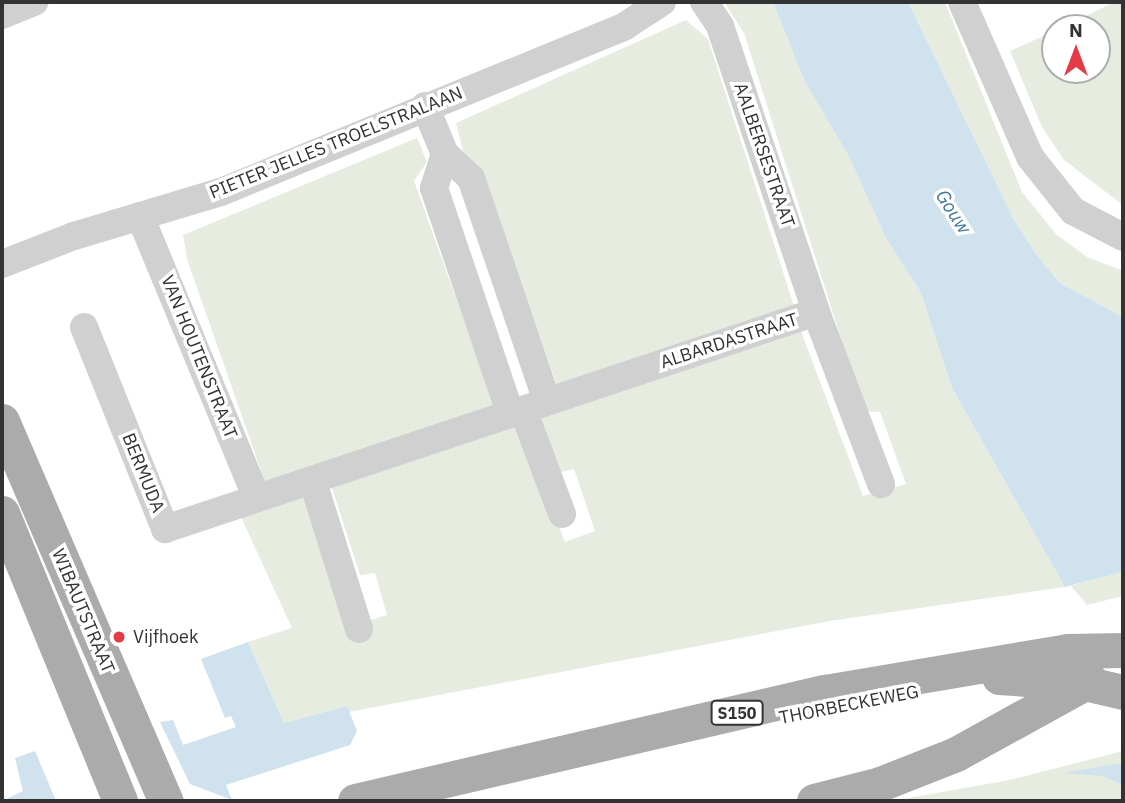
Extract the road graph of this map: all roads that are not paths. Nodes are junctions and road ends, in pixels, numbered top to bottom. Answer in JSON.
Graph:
{"nodes":[{"id":1,"x":662,"y":2,"type":"edge"},
{"id":2,"x":704,"y":2,"type":"edge"},
{"id":3,"x":962,"y":2,"type":"edge"},
{"id":4,"x":425,"y":106,"type":"junction"},
{"id":5,"x":444,"y":154,"type":"junction"},
{"id":6,"x":140,"y":216,"type":"junction"},
{"id":7,"x":1123,"y":237,"type":"edge"},
{"id":8,"x":2,"y":264,"type":"edge"},
{"id":9,"x":816,"y":312,"type":"junction"},
{"id":10,"x":84,"y":327,"type":"dead end"},
{"id":11,"x":527,"y":408,"type":"junction"},
{"id":12,"x":2,"y":421,"type":"edge"},
{"id":13,"x":313,"y":482,"type":"junction"},
{"id":14,"x":881,"y":484,"type":"dead end"},
{"id":15,"x":257,"y":499,"type":"junction"},
{"id":16,"x":2,"y":513,"type":"edge"},
{"id":17,"x":562,"y":514,"type":"dead end"},
{"id":18,"x":359,"y":629,"type":"dead end"},
{"id":19,"x":1123,"y":650,"type":"edge"},
{"id":20,"x":1123,"y":662,"type":"edge"},
{"id":21,"x":1084,"y":683,"type":"junction"},
{"id":22,"x":1123,"y":692,"type":"edge"},
{"id":23,"x":120,"y":801,"type":"edge"},
{"id":24,"x":166,"y":801,"type":"edge"},
{"id":25,"x":355,"y":801,"type":"edge"},
{"id":26,"x":412,"y":801,"type":"edge"},
{"id":27,"x":814,"y":801,"type":"edge"}],
"edges":[{"from":1,"to":4,"type":"street","name":"PIETER JELLES TROELSTRALAAN"},
{"from":2,"to":9,"type":"street","name":"AALBERSESTRAAT"},
{"from":3,"to":7,"type":"street"},
{"from":4,"to":5,"type":"street"},
{"from":4,"to":6,"type":"street","name":"PIETER JELLES TROELSTRALAAN"},
{"from":5,"to":11,"type":"street"},
{"from":5,"to":11,"type":"street"},
{"from":6,"to":8,"type":"street","name":"PIETER JELLES TROELSTRALAAN"},
{"from":6,"to":15,"type":"street","name":"VAN HOUTENSTRAAT"},
{"from":9,"to":11,"type":"street","name":"ALBARDASTRAAT"},
{"from":9,"to":14,"type":"street","name":"ALBARDASTRAAT"},
{"from":10,"to":15,"type":"street","name":"BERMUDA"},
{"from":11,"to":13,"type":"street","name":"ALBARDASTRAAT"},
{"from":11,"to":17,"type":"street"},
{"from":12,"to":24,"type":"main road","name":"WIBAUTSTRAAT"},
{"from":13,"to":15,"type":"street","name":"ALBARDASTRAAT"},
{"from":13,"to":18,"type":"street"},
{"from":16,"to":23,"type":"main road"},
{"from":19,"to":25,"type":"main road","number":"S150"},
{"from":20,"to":21,"type":"main road"},
{"from":21,"to":22,"type":"main road","name":"THORBECKEWEG","number":"S150"},
{"from":21,"to":26,"type":"main road","name":"THORBECKEWEG","number":"S150"},
{"from":21,"to":27,"type":"main road"}]}
